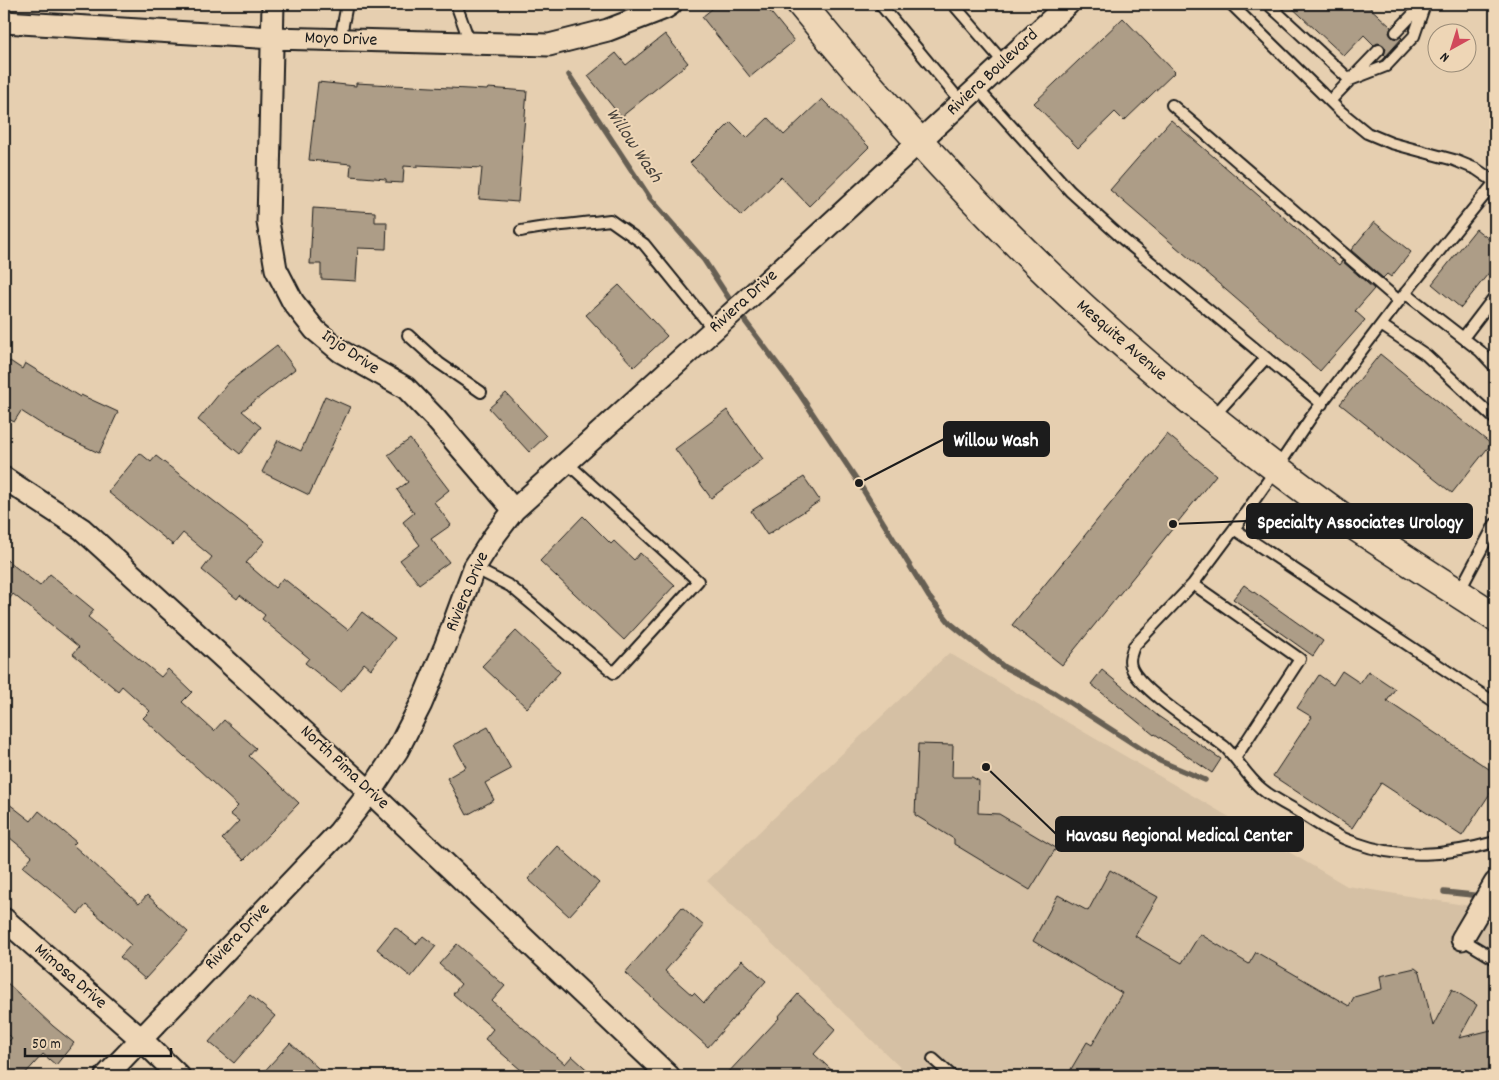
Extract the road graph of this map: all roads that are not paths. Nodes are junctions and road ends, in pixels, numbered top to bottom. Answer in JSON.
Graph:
{"nodes":[{"id":1,"x":273,"y":4,"type":"edge"},
{"id":2,"x":347,"y":4,"type":"edge"},
{"id":3,"x":456,"y":4,"type":"edge"},
{"id":4,"x":671,"y":4,"type":"edge"},
{"id":5,"x":801,"y":4,"type":"edge"},
{"id":6,"x":880,"y":4,"type":"edge"},
{"id":7,"x":953,"y":4,"type":"edge"},
{"id":8,"x":1068,"y":4,"type":"edge"},
{"id":9,"x":1231,"y":4,"type":"edge"},
{"id":10,"x":1268,"y":4,"type":"edge"},
{"id":11,"x":1424,"y":4,"type":"edge"},
{"id":12,"x":4,"y":22,"type":"edge"},
{"id":13,"x":1396,"y":32,"type":"dead end"},
{"id":14,"x":273,"y":38,"type":"junction"},
{"id":15,"x":340,"y":40,"type":"junction"},
{"id":16,"x":470,"y":43,"type":"junction"},
{"id":17,"x":1379,"y":50,"type":"dead end"},
{"id":18,"x":1004,"y":63,"type":"junction"},
{"id":19,"x":1350,"y":80,"type":"junction"},
{"id":20,"x":969,"y":94,"type":"junction"},
{"id":21,"x":1330,"y":101,"type":"junction"},
{"id":22,"x":1172,"y":104,"type":"dead end"},
{"id":23,"x":918,"y":142,"type":"junction"},
{"id":24,"x":1495,"y":182,"type":"edge"},
{"id":25,"x":521,"y":231,"type":"dead end"},
{"id":26,"x":1495,"y":296,"type":"edge"},
{"id":27,"x":1402,"y":297,"type":"junction"},
{"id":28,"x":1380,"y":325,"type":"junction"},
{"id":29,"x":713,"y":329,"type":"junction"},
{"id":30,"x":408,"y":335,"type":"dead end"},
{"id":31,"x":1464,"y":338,"type":"junction"},
{"id":32,"x":1266,"y":358,"type":"junction"},
{"id":33,"x":1495,"y":367,"type":"edge"},
{"id":34,"x":481,"y":392,"type":"dead end"},
{"id":35,"x":1322,"y":404,"type":"junction"},
{"id":36,"x":1212,"y":418,"type":"junction"},
{"id":37,"x":1495,"y":419,"type":"edge"},
{"id":38,"x":566,"y":462,"type":"junction"},
{"id":39,"x":1278,"y":468,"type":"junction"},
{"id":40,"x":4,"y":478,"type":"edge"},
{"id":41,"x":514,"y":510,"type":"junction"},
{"id":42,"x":1495,"y":524,"type":"edge"},
{"id":43,"x":1234,"y":529,"type":"junction"},
{"id":44,"x":474,"y":568,"type":"junction"},
{"id":45,"x":1193,"y":584,"type":"junction"},
{"id":46,"x":1458,"y":593,"type":"junction"},
{"id":47,"x":1495,"y":617,"type":"edge"},
{"id":48,"x":1495,"y":703,"type":"edge"},
{"id":49,"x":1236,"y":757,"type":"junction"},
{"id":50,"x":370,"y":792,"type":"junction"},
{"id":51,"x":1495,"y":842,"type":"edge"},
{"id":52,"x":1495,"y":883,"type":"edge"},
{"id":53,"x":4,"y":919,"type":"edge"},
{"id":54,"x":1462,"y":939,"type":"joint"},
{"id":55,"x":1495,"y":959,"type":"edge"},
{"id":56,"x":140,"y":1039,"type":"junction"},
{"id":57,"x":933,"y":1059,"type":"dead end"},
{"id":58,"x":106,"y":1076,"type":"edge"},
{"id":59,"x":179,"y":1076,"type":"edge"},
{"id":60,"x":670,"y":1076,"type":"edge"},
{"id":61,"x":952,"y":1076,"type":"edge"}],
"edges":[{"from":1,"to":14,"type":"street","name":"Injo Drive"},
{"from":2,"to":15,"type":"lane"},
{"from":3,"to":16,"type":"lane"},
{"from":4,"to":16,"type":"street","name":"Moyo Drive"},
{"from":5,"to":23,"type":"street","name":"Mesquite Avenue"},
{"from":6,"to":20,"type":"lane"},
{"from":7,"to":18,"type":"lane"},
{"from":8,"to":18,"type":"street","name":"Riviera Boulevard"},
{"from":9,"to":21,"type":"lane"},
{"from":10,"to":19,"type":"lane"},
{"from":11,"to":13,"type":"lane"},
{"from":11,"to":19,"type":"lane"},
{"from":12,"to":14,"type":"street","name":"Moyo Drive"},
{"from":14,"to":15,"type":"street","name":"Moyo Drive"},
{"from":14,"to":41,"type":"street","name":"Injo Drive"},
{"from":15,"to":16,"type":"street","name":"Moyo Drive"},
{"from":17,"to":19,"type":"lane"},
{"from":18,"to":20,"type":"street","name":"Riviera Boulevard"},
{"from":19,"to":21,"type":"lane"},
{"from":20,"to":23,"type":"street","name":"Riviera Boulevard"},
{"from":20,"to":32,"type":"lane"},
{"from":21,"to":24,"type":"lane"},
{"from":22,"to":27,"type":"lane"},
{"from":23,"to":29,"type":"street","name":"Riviera Drive"},
{"from":23,"to":36,"type":"street","name":"Mesquite Avenue"},
{"from":24,"to":27,"type":"lane"},
{"from":25,"to":29,"type":"lane"},
{"from":26,"to":31,"type":"lane"},
{"from":27,"to":28,"type":"lane"},
{"from":27,"to":31,"type":"lane"},
{"from":28,"to":35,"type":"lane"},
{"from":28,"to":37,"type":"lane"},
{"from":29,"to":38,"type":"street","name":"Riviera Drive"},
{"from":30,"to":34,"type":"lane"},
{"from":31,"to":33,"type":"lane"},
{"from":32,"to":35,"type":"lane"},
{"from":32,"to":36,"type":"lane"},
{"from":35,"to":39,"type":"lane"},
{"from":36,"to":39,"type":"street","name":"Mesquite Avenue"},
{"from":38,"to":41,"type":"street","name":"Riviera Drive"},
{"from":38,"to":44,"type":"lane"},
{"from":39,"to":43,"type":"lane"},
{"from":39,"to":46,"type":"street","name":"Mesquite Avenue"},
{"from":40,"to":50,"type":"street","name":"North Pima Drive"},
{"from":41,"to":44,"type":"street","name":"Riviera Drive"},
{"from":42,"to":46,"type":"lane"},
{"from":43,"to":45,"type":"lane"},
{"from":43,"to":48,"type":"lane"},
{"from":44,"to":50,"type":"street","name":"Riviera Drive"},
{"from":45,"to":49,"type":"lane"},
{"from":45,"to":49,"type":"lane"},
{"from":46,"to":47,"type":"street","name":"Mesquite Avenue"},
{"from":49,"to":51,"type":"lane"},
{"from":50,"to":56,"type":"street","name":"Riviera Drive"},
{"from":50,"to":60,"type":"street","name":"North Pima Drive"},
{"from":52,"to":54,"type":"street"},
{"from":53,"to":56,"type":"street","name":"Mimosa Drive"},
{"from":54,"to":55,"type":"lane"},
{"from":56,"to":58,"type":"street","name":"Riviera Drive"},
{"from":56,"to":59,"type":"street","name":"Mimosa Drive"},
{"from":57,"to":61,"type":"lane"}]}
